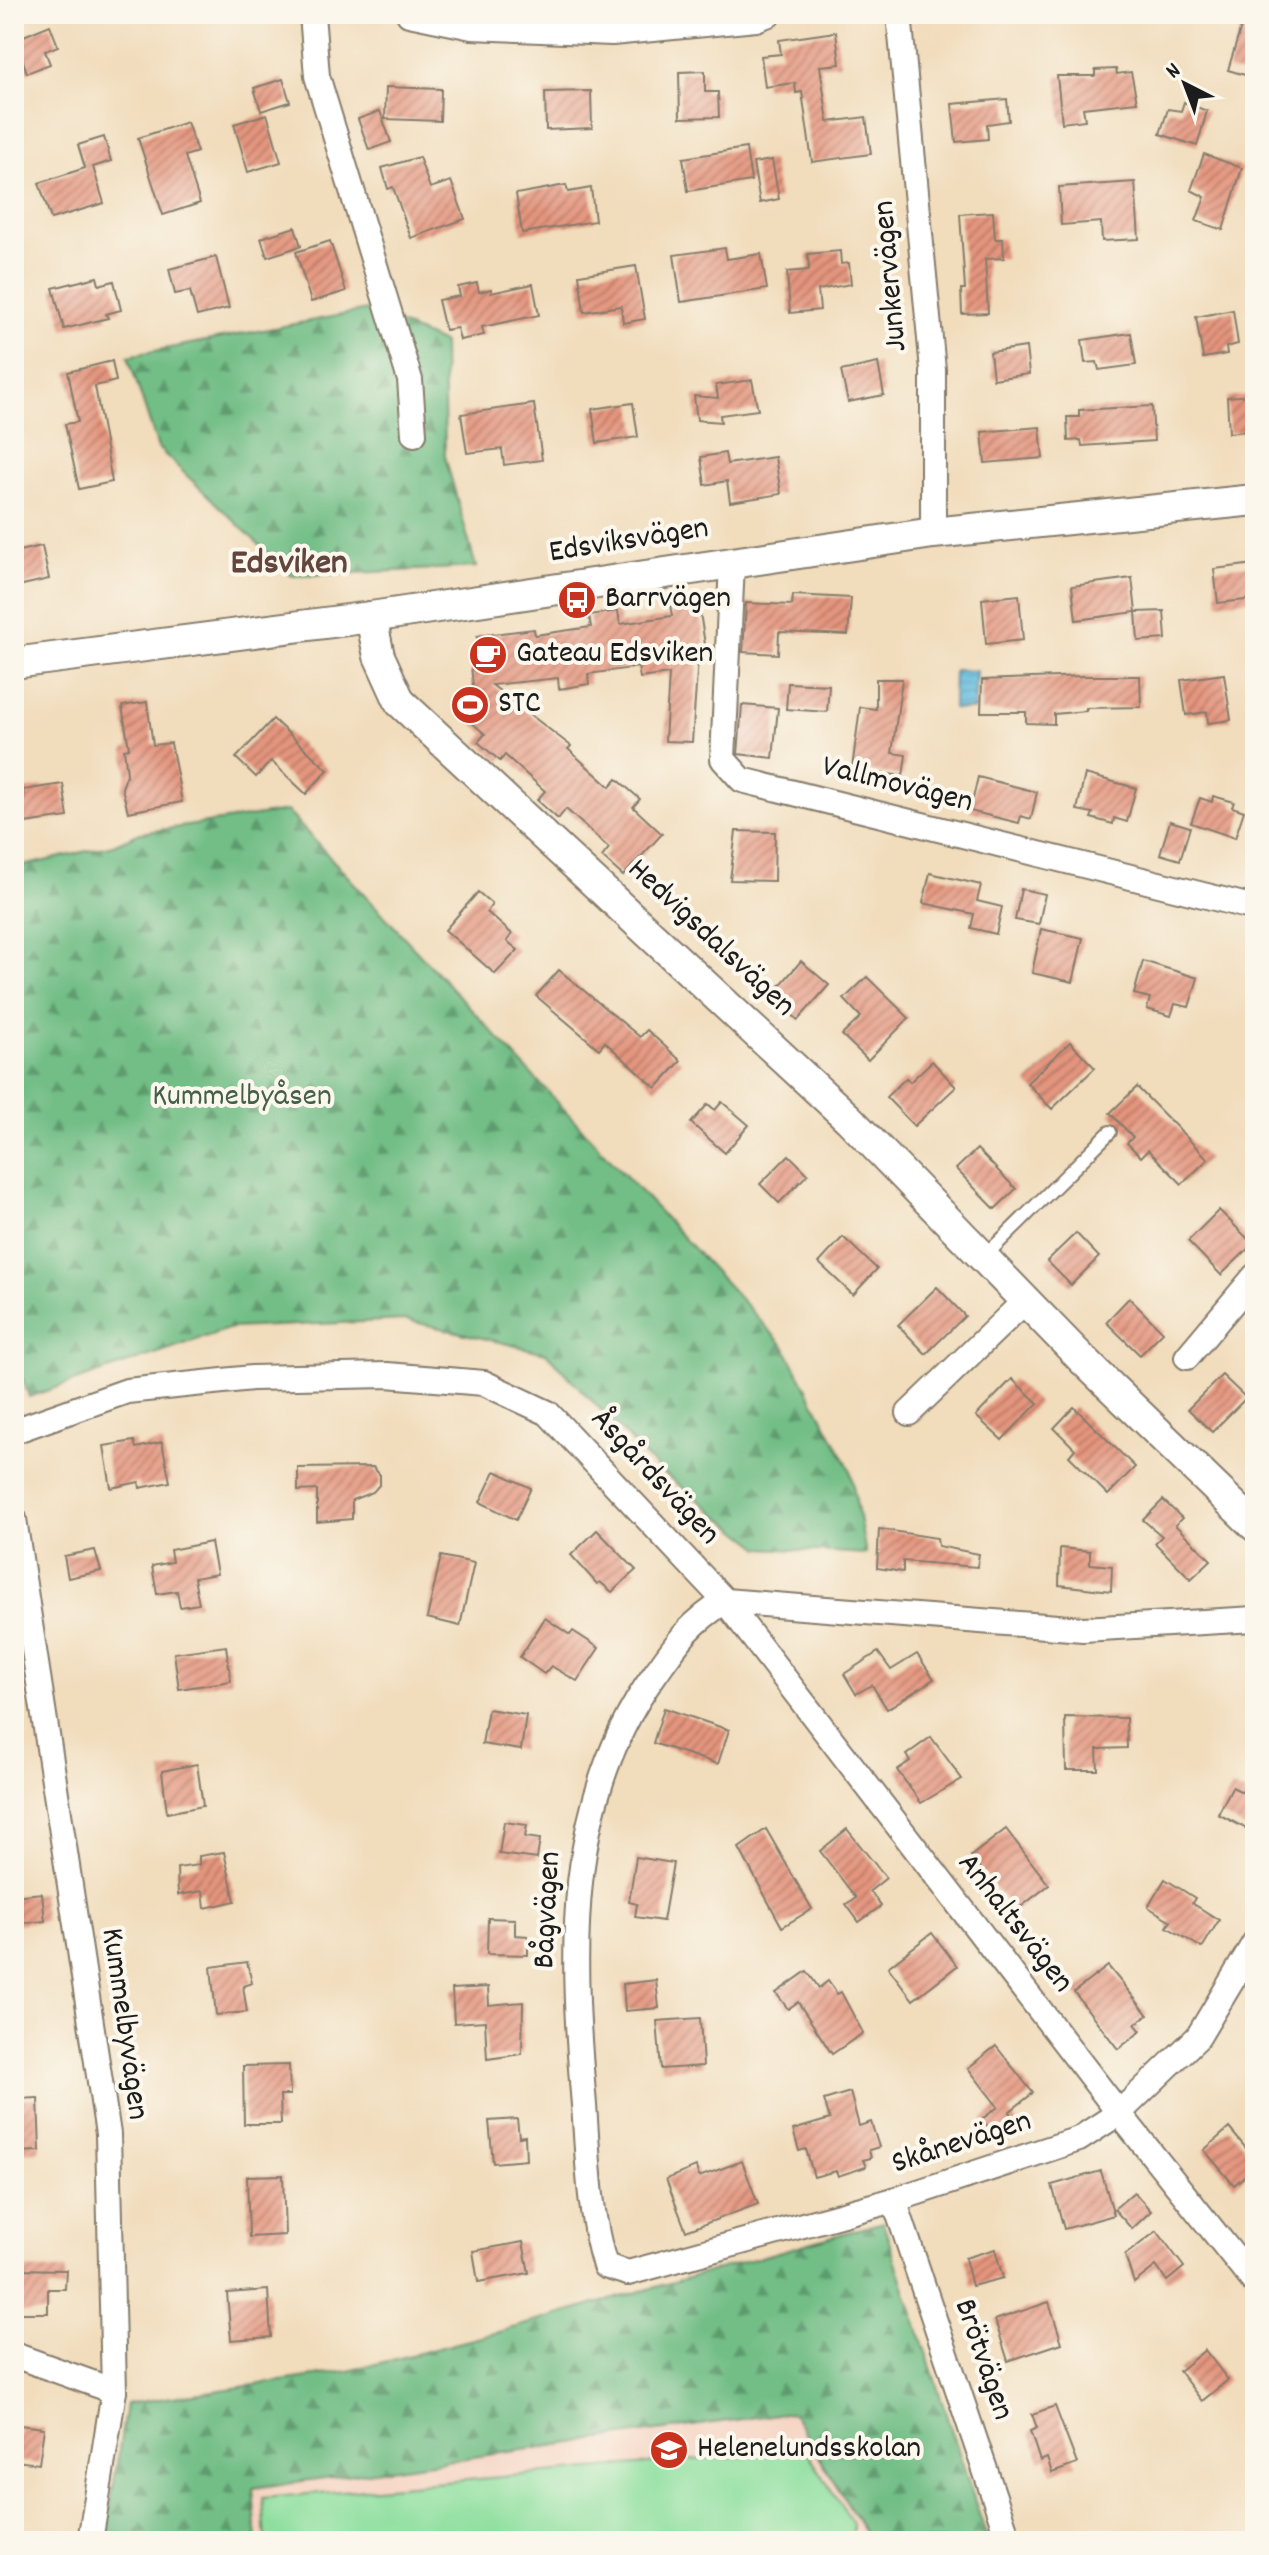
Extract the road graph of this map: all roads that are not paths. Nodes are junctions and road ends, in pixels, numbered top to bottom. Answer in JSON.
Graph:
{"nodes":[{"id":1,"x":312,"y":14,"type":"edge"},
{"id":2,"x":409,"y":14,"type":"edge"},
{"id":3,"x":769,"y":14,"type":"edge"},
{"id":4,"x":899,"y":14,"type":"edge"},
{"id":5,"x":414,"y":434,"type":"dead end"},
{"id":6,"x":1255,"y":500,"type":"edge"},
{"id":7,"x":933,"y":533,"type":"junction"},
{"id":8,"x":732,"y":563,"type":"junction"},
{"id":9,"x":371,"y":617,"type":"junction"},
{"id":10,"x":14,"y":663,"type":"edge"},
{"id":11,"x":1255,"y":908,"type":"edge"},
{"id":12,"x":1110,"y":1132,"type":"dead end"},
{"id":13,"x":983,"y":1258,"type":"junction"},
{"id":14,"x":1255,"y":1276,"type":"edge"},
{"id":15,"x":1025,"y":1301,"type":"junction"},
{"id":16,"x":1187,"y":1357,"type":"dead end"},
{"id":17,"x":909,"y":1413,"type":"dead end"},
{"id":18,"x":14,"y":1431,"type":"edge"},
{"id":19,"x":14,"y":1519,"type":"edge"},
{"id":20,"x":1255,"y":1526,"type":"edge"},
{"id":21,"x":725,"y":1601,"type":"junction"},
{"id":22,"x":1255,"y":1619,"type":"edge"},
{"id":23,"x":1255,"y":1942,"type":"edge"},
{"id":24,"x":1119,"y":2113,"type":"junction"},
{"id":25,"x":894,"y":2200,"type":"junction"},
{"id":26,"x":605,"y":2266,"type":"joint"},
{"id":27,"x":1255,"y":2283,"type":"edge"},
{"id":28,"x":14,"y":2355,"type":"edge"},
{"id":29,"x":114,"y":2391,"type":"junction"},
{"id":30,"x":90,"y":2541,"type":"edge"},
{"id":31,"x":1009,"y":2541,"type":"edge"}],
"edges":[{"from":1,"to":5,"type":"street"},
{"from":2,"to":3,"type":"street"},
{"from":4,"to":7,"type":"street","name":"Junkervägen"},
{"from":6,"to":7,"type":"street","name":"Edsviksvägen"},
{"from":7,"to":8,"type":"street","name":"Edsviksvägen"},
{"from":8,"to":9,"type":"street","name":"Edsviksvägen"},
{"from":8,"to":11,"type":"street","name":"Vallmovägen"},
{"from":9,"to":10,"type":"street","name":"Edsviksvägen"},
{"from":9,"to":13,"type":"street","name":"Hedvigsdalsvägen"},
{"from":12,"to":13,"type":"lane"},
{"from":13,"to":15,"type":"street","name":"Hedvigsdalsvägen"},
{"from":14,"to":16,"type":"street"},
{"from":15,"to":17,"type":"street"},
{"from":15,"to":20,"type":"street","name":"Hedvigsdalsvägen"},
{"from":18,"to":21,"type":"street","name":"Åsgårdsvägen"},
{"from":19,"to":29,"type":"street","name":"Kummelbyvägen"},
{"from":21,"to":22,"type":"street"},
{"from":21,"to":24,"type":"street","name":"Anhaltsvägen"},
{"from":21,"to":26,"type":"street","name":"Bågvägen"},
{"from":23,"to":24,"type":"street","name":"Skånevägen"},
{"from":24,"to":25,"type":"street","name":"Skånevägen"},
{"from":24,"to":27,"type":"street","name":"Anhaltsvägen"},
{"from":25,"to":26,"type":"street","name":"Skånevägen"},
{"from":25,"to":31,"type":"street","name":"Brötvägen"},
{"from":28,"to":29,"type":"street"},
{"from":29,"to":30,"type":"street","name":"Kummelbyvägen"}]}
